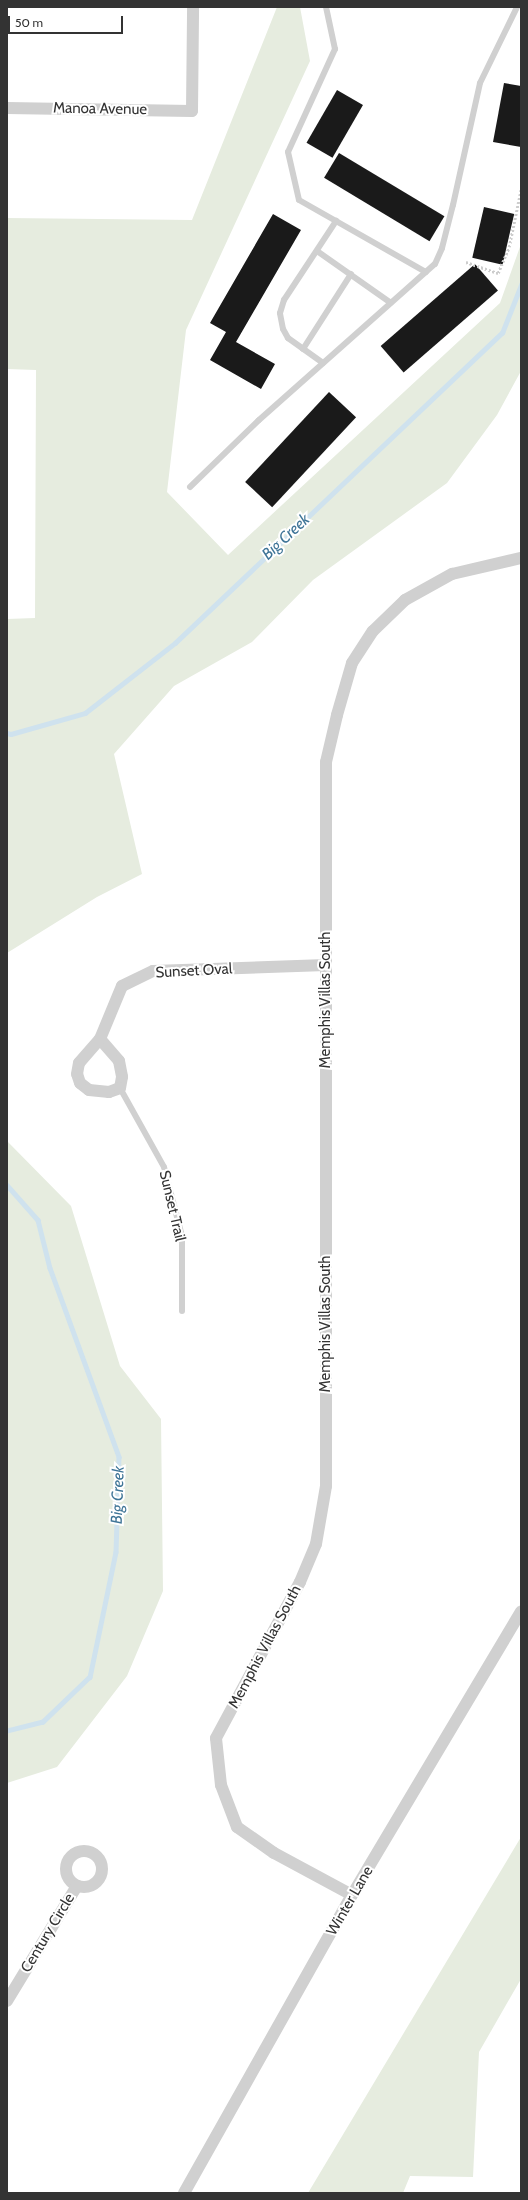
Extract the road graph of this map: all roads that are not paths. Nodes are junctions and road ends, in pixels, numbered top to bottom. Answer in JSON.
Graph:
{"nodes":[{"id":1,"x":193,"y":7,"type":"edge"},
{"id":2,"x":326,"y":7,"type":"edge"},
{"id":3,"x":517,"y":7,"type":"edge"},
{"id":4,"x":7,"y":108,"type":"edge"},
{"id":5,"x":336,"y":221,"type":"junction"},
{"id":6,"x":317,"y":250,"type":"junction"},
{"id":7,"x":426,"y":272,"type":"junction"},
{"id":8,"x":351,"y":274,"type":"junction"},
{"id":9,"x":391,"y":303,"type":"junction"},
{"id":10,"x":303,"y":349,"type":"junction"},
{"id":11,"x":323,"y":363,"type":"junction"},
{"id":12,"x":190,"y":487,"type":"dead end"},
{"id":13,"x":521,"y":558,"type":"edge"},
{"id":14,"x":326,"y":965,"type":"junction"},
{"id":15,"x":100,"y":1040,"type":"junction"},
{"id":16,"x":120,"y":1088,"type":"junction"},
{"id":17,"x":182,"y":1311,"type":"dead end"},
{"id":18,"x":521,"y":1612,"type":"edge"},
{"id":19,"x":76,"y":1886,"type":"dead end"},
{"id":20,"x":352,"y":1895,"type":"junction"},
{"id":21,"x":7,"y":2001,"type":"edge"},
{"id":22,"x":184,"y":2193,"type":"edge"}],
"edges":[{"from":1,"to":4,"type":"street","name":"Manoa Avenue"},
{"from":2,"to":5,"type":"lane"},
{"from":3,"to":7,"type":"lane"},
{"from":5,"to":6,"type":"lane"},
{"from":5,"to":7,"type":"lane"},
{"from":6,"to":8,"type":"lane"},
{"from":6,"to":10,"type":"lane"},
{"from":7,"to":9,"type":"lane"},
{"from":8,"to":9,"type":"lane"},
{"from":8,"to":10,"type":"lane"},
{"from":9,"to":11,"type":"lane"},
{"from":10,"to":11,"type":"lane"},
{"from":11,"to":12,"type":"lane"},
{"from":13,"to":14,"type":"street","name":"Memphis Villas South"},
{"from":14,"to":15,"type":"street","name":"Sunset Oval"},
{"from":14,"to":20,"type":"street","name":"Memphis Villas South"},
{"from":15,"to":16,"type":"street"},
{"from":15,"to":16,"type":"street","name":"Sunset Oval"},
{"from":16,"to":17,"type":"lane","name":"Sunset Trail"},
{"from":18,"to":20,"type":"street","name":"Winter Lane"},
{"from":19,"to":21,"type":"street","name":"Century Circle"},
{"from":20,"to":22,"type":"street","name":"Winter Lane"}]}
